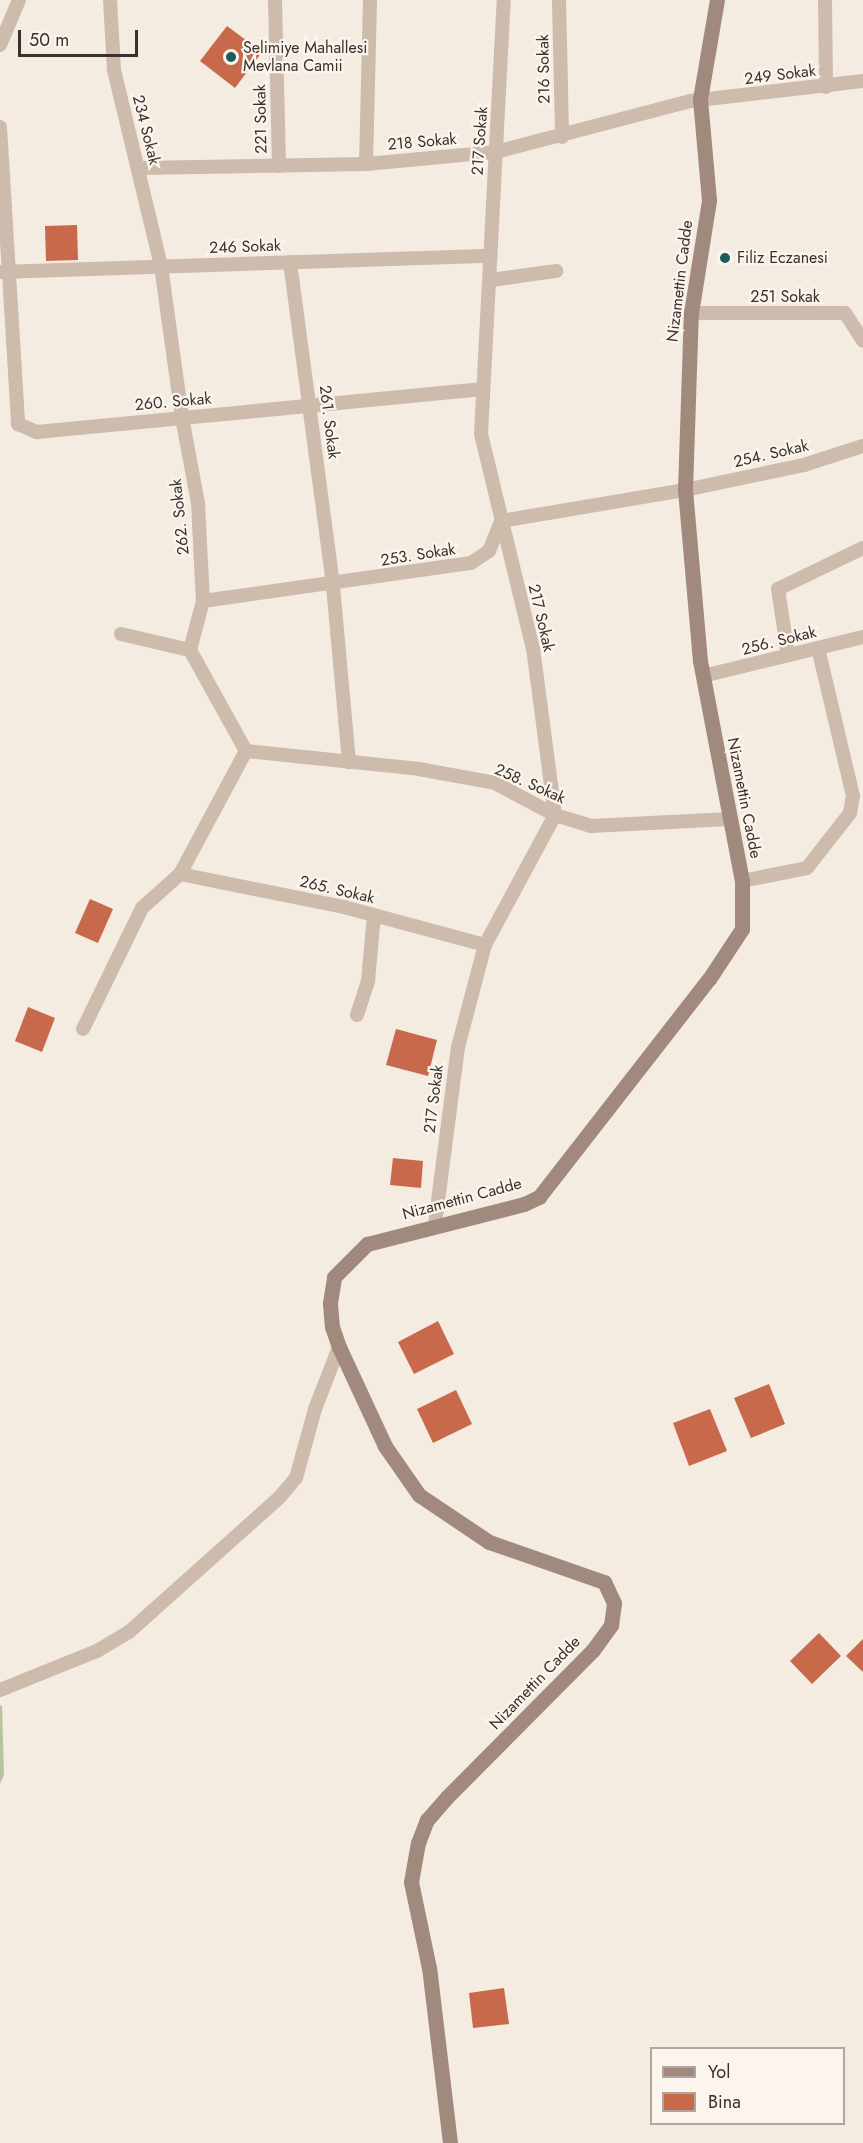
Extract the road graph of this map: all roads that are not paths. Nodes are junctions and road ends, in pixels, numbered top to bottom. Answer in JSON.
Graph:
{"nodes":[{"id":1,"x":20,"y":0,"type":"edge"},
{"id":2,"x":110,"y":0,"type":"edge"},
{"id":3,"x":275,"y":0,"type":"edge"},
{"id":4,"x":370,"y":0,"type":"edge"},
{"id":5,"x":504,"y":0,"type":"edge"},
{"id":6,"x":559,"y":0,"type":"edge"},
{"id":7,"x":717,"y":0,"type":"edge"},
{"id":8,"x":825,"y":0,"type":"edge"},
{"id":9,"x":0,"y":45,"type":"edge"},
{"id":10,"x":863,"y":81,"type":"edge"},
{"id":11,"x":826,"y":87,"type":"junction"},
{"id":12,"x":700,"y":99,"type":"junction"},
{"id":13,"x":0,"y":127,"type":"edge"},
{"id":14,"x":562,"y":137,"type":"junction"},
{"id":15,"x":496,"y":152,"type":"junction"},
{"id":16,"x":366,"y":164,"type":"junction"},
{"id":17,"x":279,"y":166,"type":"junction"},
{"id":18,"x":139,"y":168,"type":"junction"},
{"id":19,"x":491,"y":256,"type":"junction"},
{"id":20,"x":290,"y":262,"type":"junction"},
{"id":21,"x":161,"y":266,"type":"junction"},
{"id":22,"x":556,"y":271,"type":"dead end"},
{"id":23,"x":4,"y":272,"type":"edge"},
{"id":24,"x":491,"y":280,"type":"junction"},
{"id":25,"x":691,"y":313,"type":"junction"},
{"id":26,"x":863,"y":341,"type":"edge"},
{"id":27,"x":483,"y":389,"type":"junction"},
{"id":28,"x":310,"y":408,"type":"junction"},
{"id":29,"x":182,"y":417,"type":"junction"},
{"id":30,"x":863,"y":447,"type":"edge"},
{"id":31,"x":685,"y":490,"type":"junction"},
{"id":32,"x":501,"y":521,"type":"junction"},
{"id":33,"x":863,"y":548,"type":"edge"},
{"id":34,"x":333,"y":586,"type":"junction"},
{"id":35,"x":203,"y":602,"type":"junction"},
{"id":36,"x":121,"y":634,"type":"dead end"},
{"id":37,"x":863,"y":637,"type":"edge"},
{"id":38,"x":818,"y":648,"type":"junction"},
{"id":39,"x":190,"y":650,"type":"junction"},
{"id":40,"x":788,"y":655,"type":"junction"},
{"id":41,"x":703,"y":676,"type":"junction"},
{"id":42,"x":246,"y":751,"type":"junction"},
{"id":43,"x":349,"y":762,"type":"junction"},
{"id":44,"x":555,"y":815,"type":"junction"},
{"id":45,"x":730,"y":819,"type":"junction"},
{"id":46,"x":180,"y":874,"type":"junction"},
{"id":47,"x":742,"y":881,"type":"junction"},
{"id":48,"x":374,"y":915,"type":"junction"},
{"id":49,"x":485,"y":945,"type":"junction"},
{"id":50,"x":357,"y":1015,"type":"dead end"},
{"id":51,"x":83,"y":1029,"type":"dead end"},
{"id":52,"x":435,"y":1224,"type":"junction"},
{"id":53,"x":339,"y":1347,"type":"junction"},
{"id":54,"x":0,"y":1690,"type":"edge"},
{"id":55,"x":450,"y":2143,"type":"edge"}],
"edges":[{"from":1,"to":9,"type":"street"},
{"from":2,"to":18,"type":"street","name":"234 Sokak"},
{"from":3,"to":17,"type":"street","name":"221 Sokak"},
{"from":4,"to":16,"type":"street"},
{"from":5,"to":15,"type":"street","name":"217 Sokak"},
{"from":6,"to":14,"type":"street","name":"216 Sokak"},
{"from":7,"to":12,"type":"street","name":"Nizamettin Cadde"},
{"from":8,"to":11,"type":"street"},
{"from":10,"to":11,"type":"street","name":"249 Sokak"},
{"from":11,"to":12,"type":"street","name":"249 Sokak"},
{"from":12,"to":14,"type":"street","name":"218 Sokak"},
{"from":12,"to":25,"type":"street","name":"Nizamettin Cadde"},
{"from":13,"to":23,"type":"street"},
{"from":14,"to":15,"type":"street","name":"218 Sokak"},
{"from":15,"to":16,"type":"street","name":"218 Sokak"},
{"from":15,"to":19,"type":"street","name":"217 Sokak"},
{"from":16,"to":17,"type":"street","name":"218 Sokak"},
{"from":17,"to":18,"type":"street","name":"218 Sokak"},
{"from":18,"to":21,"type":"street","name":"234 Sokak"},
{"from":19,"to":20,"type":"street","name":"246 Sokak"},
{"from":19,"to":24,"type":"street","name":"217 Sokak"},
{"from":20,"to":21,"type":"street","name":"246 Sokak"},
{"from":20,"to":28,"type":"street","name":"261. Sokak"},
{"from":21,"to":23,"type":"street","name":"246 Sokak"},
{"from":21,"to":29,"type":"street","name":"262. Sokak"},
{"from":22,"to":24,"type":"street"},
{"from":23,"to":29,"type":"street","name":"260. Sokak"},
{"from":24,"to":27,"type":"street","name":"217 Sokak"},
{"from":25,"to":26,"type":"street","name":"251 Sokak"},
{"from":25,"to":31,"type":"street","name":"Nizamettin Cadde"},
{"from":27,"to":28,"type":"street","name":"260. Sokak"},
{"from":27,"to":32,"type":"street","name":"217 Sokak"},
{"from":28,"to":29,"type":"street","name":"260. Sokak"},
{"from":28,"to":34,"type":"street","name":"261. Sokak"},
{"from":29,"to":35,"type":"street","name":"262. Sokak"},
{"from":30,"to":31,"type":"street","name":"254. Sokak"},
{"from":31,"to":32,"type":"street"},
{"from":31,"to":41,"type":"street","name":"Nizamettin Cadde"},
{"from":32,"to":34,"type":"street","name":"253. Sokak"},
{"from":32,"to":44,"type":"street","name":"217 Sokak"},
{"from":33,"to":40,"type":"street"},
{"from":34,"to":35,"type":"street","name":"253. Sokak"},
{"from":34,"to":43,"type":"street","name":"261. Sokak"},
{"from":35,"to":39,"type":"street","name":"262. Sokak"},
{"from":36,"to":39,"type":"street"},
{"from":37,"to":38,"type":"street","name":"256. Sokak"},
{"from":38,"to":40,"type":"street","name":"256. Sokak"},
{"from":38,"to":47,"type":"street"},
{"from":39,"to":42,"type":"street"},
{"from":40,"to":41,"type":"street","name":"256. Sokak"},
{"from":41,"to":45,"type":"street","name":"Nizamettin Cadde"},
{"from":42,"to":43,"type":"street","name":"258. Sokak"},
{"from":42,"to":46,"type":"street"},
{"from":43,"to":44,"type":"street","name":"258. Sokak"},
{"from":44,"to":45,"type":"street","name":"258. Sokak"},
{"from":44,"to":49,"type":"street","name":"217 Sokak"},
{"from":45,"to":47,"type":"street","name":"Nizamettin Cadde"},
{"from":46,"to":48,"type":"street","name":"265. Sokak"},
{"from":46,"to":51,"type":"street"},
{"from":47,"to":52,"type":"street","name":"Nizamettin Cadde"},
{"from":48,"to":49,"type":"street","name":"265. Sokak"},
{"from":48,"to":50,"type":"street"},
{"from":49,"to":52,"type":"street","name":"217 Sokak"},
{"from":52,"to":53,"type":"street","name":"Nizamettin Cadde"},
{"from":53,"to":54,"type":"street"},
{"from":53,"to":55,"type":"street","name":"Nizamettin Cadde"}]}
